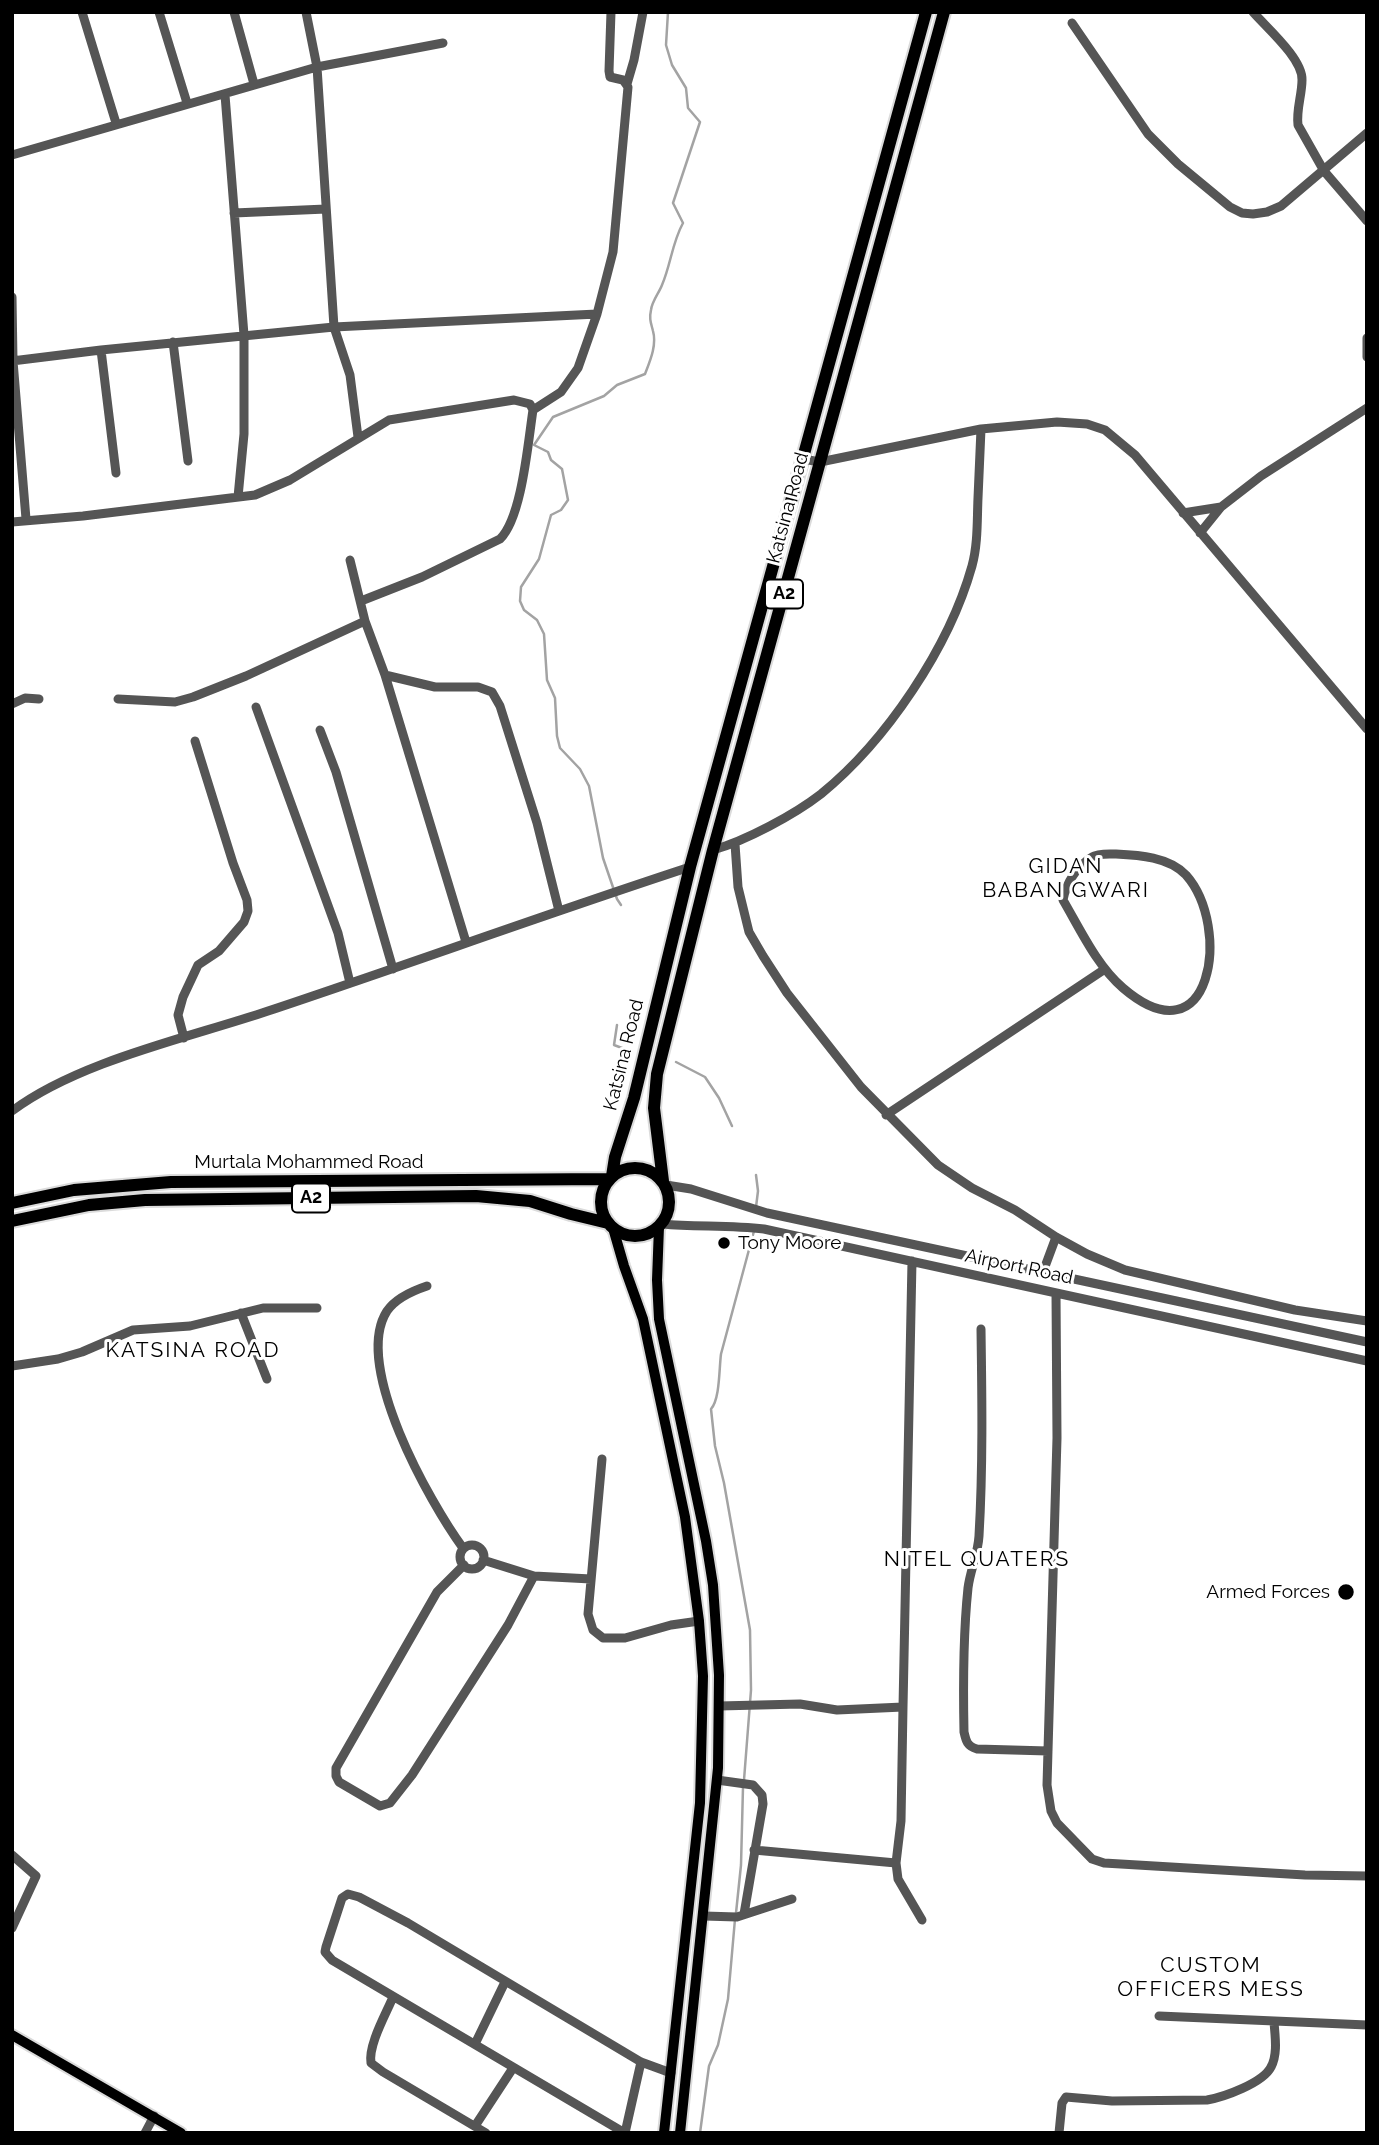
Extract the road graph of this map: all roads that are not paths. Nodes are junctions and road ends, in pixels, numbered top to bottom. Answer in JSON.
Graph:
{"nodes":[{"id":1,"x":82,"y":12,"type":"edge"},
{"id":2,"x":159,"y":12,"type":"edge"},
{"id":3,"x":234,"y":12,"type":"edge"},
{"id":4,"x":306,"y":12,"type":"edge"},
{"id":5,"x":611,"y":12,"type":"edge"},
{"id":6,"x":643,"y":12,"type":"edge"},
{"id":7,"x":926,"y":12,"type":"edge"},
{"id":8,"x":944,"y":12,"type":"edge"},
{"id":9,"x":1253,"y":12,"type":"edge"},
{"id":10,"x":1072,"y":23,"type":"dead end"},
{"id":11,"x":443,"y":43,"type":"dead end"},
{"id":12,"x":317,"y":67,"type":"junction"},
{"id":13,"x":254,"y":84,"type":"junction"},
{"id":14,"x":627,"y":84,"type":"junction"},
{"id":15,"x":225,"y":95,"type":"junction"},
{"id":16,"x":187,"y":103,"type":"junction"},
{"id":17,"x":117,"y":123,"type":"junction"},
{"id":18,"x":1367,"y":133,"type":"edge"},
{"id":19,"x":12,"y":155,"type":"edge"},
{"id":20,"x":1324,"y":171,"type":"junction"},
{"id":21,"x":326,"y":209,"type":"junction"},
{"id":22,"x":234,"y":213,"type":"junction"},
{"id":23,"x":1367,"y":221,"type":"edge"},
{"id":24,"x":12,"y":297,"type":"edge"},
{"id":25,"x":597,"y":314,"type":"junction"},
{"id":26,"x":334,"y":327,"type":"junction"},
{"id":27,"x":244,"y":335,"type":"junction"},
{"id":28,"x":1367,"y":338,"type":"edge"},
{"id":29,"x":173,"y":342,"type":"junction"},
{"id":30,"x":101,"y":350,"type":"junction"},
{"id":31,"x":1367,"y":357,"type":"edge"},
{"id":32,"x":13,"y":361,"type":"edge"},
{"id":33,"x":1367,"y":408,"type":"edge"},
{"id":34,"x":533,"y":411,"type":"junction"},
{"id":35,"x":981,"y":429,"type":"junction"},
{"id":36,"x":358,"y":438,"type":"junction"},
{"id":37,"x":803,"y":458,"type":"junction"},
{"id":38,"x":188,"y":461,"type":"dead end"},
{"id":39,"x":820,"y":462,"type":"junction"},
{"id":40,"x":116,"y":473,"type":"dead end"},
{"id":41,"x":238,"y":497,"type":"junction"},
{"id":42,"x":1221,"y":507,"type":"junction"},
{"id":43,"x":1184,"y":513,"type":"junction"},
{"id":44,"x":26,"y":519,"type":"junction"},
{"id":45,"x":12,"y":522,"type":"edge"},
{"id":46,"x":1200,"y":533,"type":"junction"},
{"id":47,"x":350,"y":560,"type":"dead end"},
{"id":48,"x":361,"y":601,"type":"junction"},
{"id":49,"x":365,"y":621,"type":"junction"},
{"id":50,"x":385,"y":675,"type":"junction"},
{"id":51,"x":39,"y":699,"type":"dead end"},
{"id":52,"x":118,"y":699,"type":"dead end"},
{"id":53,"x":12,"y":704,"type":"edge"},
{"id":54,"x":256,"y":707,"type":"dead end"},
{"id":55,"x":1367,"y":729,"type":"edge"},
{"id":56,"x":320,"y":730,"type":"dead end"},
{"id":57,"x":195,"y":741,"type":"dead end"},
{"id":58,"x":735,"y":844,"type":"junction"},
{"id":59,"x":713,"y":850,"type":"junction"},
{"id":60,"x":690,"y":867,"type":"junction"},
{"id":61,"x":559,"y":911,"type":"junction"},
{"id":62,"x":466,"y":942,"type":"junction"},
{"id":63,"x":393,"y":969,"type":"junction"},
{"id":64,"x":1105,"y":969,"type":"junction"},
{"id":65,"x":351,"y":983,"type":"junction"},
{"id":66,"x":184,"y":1038,"type":"junction"},
{"id":67,"x":12,"y":1111,"type":"edge"},
{"id":68,"x":886,"y":1115,"type":"junction"},
{"id":69,"x":610,"y":1178,"type":"junction"},
{"id":70,"x":664,"y":1183,"type":"junction"},
{"id":71,"x":12,"y":1203,"type":"edge"},
{"id":72,"x":12,"y":1221,"type":"edge"},
{"id":73,"x":611,"y":1225,"type":"junction"},
{"id":74,"x":660,"y":1226,"type":"junction"},
{"id":75,"x":1056,"y":1237,"type":"junction"},
{"id":76,"x":912,"y":1261,"type":"junction"},
{"id":77,"x":1043,"y":1272,"type":"junction"},
{"id":78,"x":427,"y":1286,"type":"dead end"},
{"id":79,"x":1056,"y":1293,"type":"junction"},
{"id":80,"x":317,"y":1308,"type":"dead end"},
{"id":81,"x":241,"y":1313,"type":"junction"},
{"id":82,"x":1367,"y":1321,"type":"edge"},
{"id":83,"x":981,"y":1329,"type":"dead end"},
{"id":84,"x":1367,"y":1342,"type":"edge"},
{"id":85,"x":1367,"y":1362,"type":"edge"},
{"id":86,"x":12,"y":1366,"type":"edge"},
{"id":87,"x":267,"y":1379,"type":"dead end"},
{"id":88,"x":602,"y":1459,"type":"dead end"},
{"id":89,"x":463,"y":1548,"type":"junction"},
{"id":90,"x":483,"y":1560,"type":"junction"},
{"id":91,"x":464,"y":1565,"type":"junction"},
{"id":92,"x":534,"y":1576,"type":"junction"},
{"id":93,"x":591,"y":1579,"type":"junction"},
{"id":94,"x":699,"y":1621,"type":"junction"},
{"id":95,"x":719,"y":1706,"type":"junction"},
{"id":96,"x":904,"y":1707,"type":"junction"},
{"id":97,"x":1048,"y":1751,"type":"junction"},
{"id":98,"x":717,"y":1780,"type":"junction"},
{"id":99,"x":754,"y":1850,"type":"junction"},
{"id":100,"x":12,"y":1855,"type":"edge"},
{"id":101,"x":896,"y":1863,"type":"junction"},
{"id":102,"x":1367,"y":1876,"type":"edge"},
{"id":103,"x":792,"y":1899,"type":"dead end"},
{"id":104,"x":704,"y":1916,"type":"junction"},
{"id":105,"x":737,"y":1916,"type":"junction"},
{"id":106,"x":922,"y":1920,"type":"dead end"},
{"id":107,"x":12,"y":1928,"type":"edge"},
{"id":108,"x":505,"y":1982,"type":"junction"},
{"id":109,"x":393,"y":1997,"type":"junction"},
{"id":110,"x":1159,"y":2016,"type":"dead end"},
{"id":111,"x":1274,"y":2022,"type":"junction"},
{"id":112,"x":1367,"y":2025,"type":"edge"},
{"id":113,"x":12,"y":2035,"type":"edge"},
{"id":114,"x":475,"y":2044,"type":"junction"},
{"id":115,"x":641,"y":2062,"type":"junction"},
{"id":116,"x":513,"y":2068,"type":"junction"},
{"id":117,"x":671,"y":2073,"type":"junction"},
{"id":118,"x":153,"y":2116,"type":"junction"},
{"id":119,"x":475,"y":2126,"type":"junction"},
{"id":120,"x":145,"y":2133,"type":"edge"},
{"id":121,"x":181,"y":2133,"type":"edge"},
{"id":122,"x":486,"y":2133,"type":"edge"},
{"id":123,"x":625,"y":2133,"type":"edge"},
{"id":124,"x":664,"y":2133,"type":"edge"},
{"id":125,"x":680,"y":2133,"type":"edge"},
{"id":126,"x":1059,"y":2133,"type":"edge"}],
"edges":[{"from":1,"to":17,"type":"street"},
{"from":2,"to":16,"type":"street"},
{"from":3,"to":13,"type":"street"},
{"from":4,"to":12,"type":"street"},
{"from":5,"to":14,"type":"street"},
{"from":6,"to":14,"type":"street"},
{"from":7,"to":37,"type":"highway","name":"Katsina Road","number":"A2"},
{"from":8,"to":39,"type":"highway","name":"Katsina Road","number":"A2"},
{"from":9,"to":20,"type":"street"},
{"from":10,"to":20,"type":"street"},
{"from":11,"to":12,"type":"street"},
{"from":12,"to":13,"type":"street"},
{"from":12,"to":21,"type":"street"},
{"from":13,"to":15,"type":"street"},
{"from":14,"to":25,"type":"street"},
{"from":15,"to":16,"type":"street"},
{"from":15,"to":22,"type":"street"},
{"from":16,"to":17,"type":"street"},
{"from":17,"to":19,"type":"street"},
{"from":18,"to":20,"type":"street"},
{"from":20,"to":23,"type":"street"},
{"from":21,"to":22,"type":"street"},
{"from":21,"to":26,"type":"street"},
{"from":22,"to":27,"type":"street"},
{"from":24,"to":32,"type":"street"},
{"from":25,"to":26,"type":"street"},
{"from":25,"to":34,"type":"street"},
{"from":26,"to":27,"type":"street"},
{"from":26,"to":36,"type":"street"},
{"from":27,"to":29,"type":"street"},
{"from":27,"to":41,"type":"street"},
{"from":28,"to":31,"type":"street"},
{"from":29,"to":30,"type":"street"},
{"from":29,"to":38,"type":"street"},
{"from":30,"to":32,"type":"street"},
{"from":30,"to":40,"type":"street"},
{"from":32,"to":44,"type":"street"},
{"from":33,"to":42,"type":"street"},
{"from":34,"to":36,"type":"street"},
{"from":34,"to":48,"type":"street"},
{"from":35,"to":39,"type":"street"},
{"from":35,"to":43,"type":"street"},
{"from":35,"to":58,"type":"street"},
{"from":36,"to":41,"type":"street"},
{"from":37,"to":39,"type":"street"},
{"from":37,"to":60,"type":"highway","name":"Katsina Road","number":"A2"},
{"from":39,"to":59,"type":"highway","name":"Katsina Road","number":"A2"},
{"from":41,"to":44,"type":"street"},
{"from":42,"to":43,"type":"street"},
{"from":42,"to":46,"type":"street"},
{"from":43,"to":46,"type":"street"},
{"from":44,"to":45,"type":"street"},
{"from":46,"to":55,"type":"street"},
{"from":47,"to":48,"type":"street"},
{"from":48,"to":49,"type":"street"},
{"from":49,"to":50,"type":"street"},
{"from":49,"to":52,"type":"street"},
{"from":50,"to":61,"type":"street"},
{"from":50,"to":62,"type":"street"},
{"from":51,"to":53,"type":"street"},
{"from":54,"to":65,"type":"street"},
{"from":56,"to":63,"type":"street"},
{"from":57,"to":66,"type":"street"},
{"from":58,"to":59,"type":"street"},
{"from":58,"to":68,"type":"street"},
{"from":59,"to":70,"type":"highway","name":"Katsina Road","number":"A2"},
{"from":60,"to":61,"type":"street"},
{"from":60,"to":69,"type":"highway","name":"Katsina Road","number":"A2"},
{"from":61,"to":62,"type":"street"},
{"from":62,"to":63,"type":"street"},
{"from":63,"to":65,"type":"street"},
{"from":64,"to":64,"type":"street"},
{"from":64,"to":68,"type":"street"},
{"from":65,"to":66,"type":"street"},
{"from":66,"to":67,"type":"street"},
{"from":68,"to":75,"type":"street"},
{"from":69,"to":70,"type":"highway","number":"A2"},
{"from":69,"to":71,"type":"highway","name":"Murtala Mohammed Road","number":"A2"},
{"from":69,"to":73,"type":"highway","number":"A2"},
{"from":70,"to":74,"type":"highway","number":"A2"},
{"from":70,"to":77,"type":"street","name":"Airport Road"},
{"from":72,"to":73,"type":"highway","name":"Murtala Mohammed Road","number":"A2"},
{"from":73,"to":74,"type":"highway","number":"A2"},
{"from":73,"to":94,"type":"main road"},
{"from":74,"to":76,"type":"street","name":"Airport Road"},
{"from":74,"to":95,"type":"main road"},
{"from":75,"to":77,"type":"street"},
{"from":75,"to":82,"type":"street"},
{"from":76,"to":79,"type":"street","name":"Airport Road"},
{"from":76,"to":96,"type":"street"},
{"from":77,"to":84,"type":"street","name":"Airport Road"},
{"from":78,"to":89,"type":"street"},
{"from":79,"to":85,"type":"street","name":"Airport Road"},
{"from":79,"to":97,"type":"street"},
{"from":80,"to":81,"type":"street"},
{"from":81,"to":86,"type":"street"},
{"from":81,"to":87,"type":"street"},
{"from":83,"to":97,"type":"street"},
{"from":88,"to":93,"type":"street"},
{"from":89,"to":90,"type":"street"},
{"from":89,"to":91,"type":"street"},
{"from":90,"to":91,"type":"street"},
{"from":90,"to":92,"type":"street"},
{"from":91,"to":92,"type":"street"},
{"from":92,"to":93,"type":"street"},
{"from":93,"to":94,"type":"street"},
{"from":94,"to":117,"type":"main road"},
{"from":95,"to":96,"type":"street"},
{"from":95,"to":98,"type":"main road"},
{"from":96,"to":101,"type":"street"},
{"from":97,"to":102,"type":"street"},
{"from":98,"to":99,"type":"street"},
{"from":98,"to":104,"type":"main road"},
{"from":99,"to":101,"type":"street"},
{"from":99,"to":105,"type":"street"},
{"from":100,"to":107,"type":"street"},
{"from":101,"to":106,"type":"street"},
{"from":103,"to":105,"type":"street"},
{"from":104,"to":105,"type":"street"},
{"from":104,"to":125,"type":"main road"},
{"from":108,"to":109,"type":"street"},
{"from":108,"to":114,"type":"street"},
{"from":108,"to":115,"type":"street"},
{"from":109,"to":114,"type":"street"},
{"from":109,"to":119,"type":"street"},
{"from":110,"to":111,"type":"street"},
{"from":111,"to":112,"type":"street"},
{"from":111,"to":126,"type":"street"},
{"from":113,"to":118,"type":"main road"},
{"from":114,"to":116,"type":"street"},
{"from":115,"to":117,"type":"street"},
{"from":115,"to":123,"type":"street"},
{"from":116,"to":119,"type":"street"},
{"from":116,"to":123,"type":"street"},
{"from":117,"to":124,"type":"main road"},
{"from":118,"to":120,"type":"street"},
{"from":118,"to":121,"type":"main road"},
{"from":119,"to":122,"type":"street"}]}
